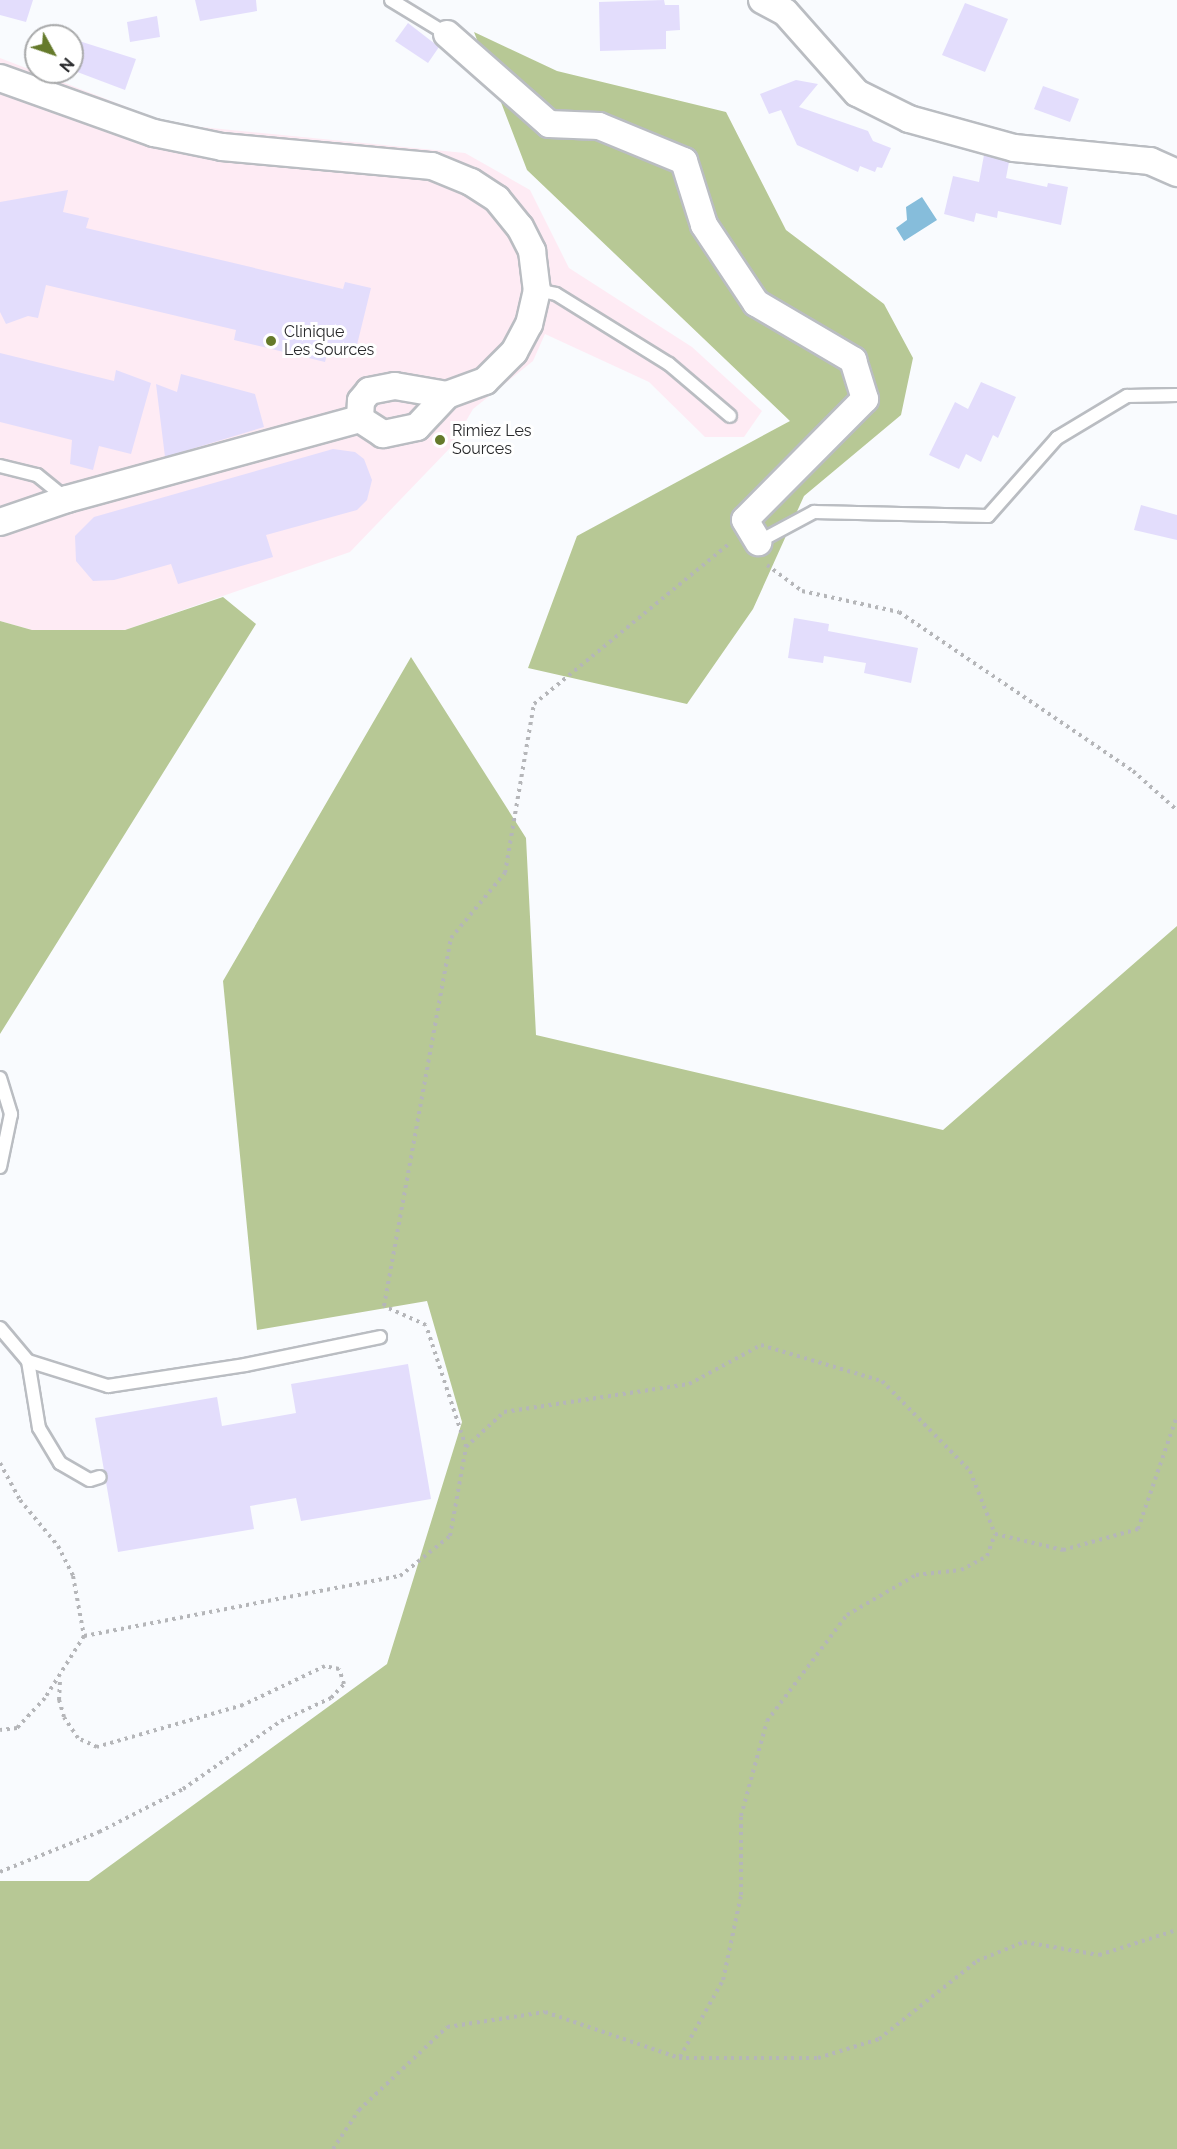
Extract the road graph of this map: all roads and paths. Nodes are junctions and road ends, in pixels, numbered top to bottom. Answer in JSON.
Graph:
{"nodes":[{"id":1,"x":390,"y":0,"type":"edge"},
{"id":2,"x":762,"y":0,"type":"edge"},
{"id":3,"x":447,"y":34,"type":"joint"},
{"id":4,"x":0,"y":78,"type":"edge"},
{"id":5,"x":1177,"y":173,"type":"edge"},
{"id":6,"x":537,"y":290,"type":"junction"},
{"id":7,"x":447,"y":395,"type":"junction"},
{"id":8,"x":1177,"y":395,"type":"edge"},
{"id":9,"x":730,"y":416,"type":"dead end"},
{"id":10,"x":360,"y":419,"type":"junction"},
{"id":11,"x":0,"y":466,"type":"edge"},
{"id":12,"x":67,"y":499,"type":"junction"},
{"id":13,"x":0,"y":522,"type":"edge"},
{"id":14,"x":751,"y":531,"type":"junction"},
{"id":15,"x":1177,"y":810,"type":"edge"},
{"id":16,"x":0,"y":1078,"type":"edge"},
{"id":17,"x":0,"y":1167,"type":"edge"},
{"id":18,"x":0,"y":1328,"type":"edge"},
{"id":19,"x":380,"y":1337,"type":"dead end"},
{"id":20,"x":28,"y":1361,"type":"junction"},
{"id":21,"x":1177,"y":1416,"type":"edge"},
{"id":22,"x":466,"y":1447,"type":"junction"},
{"id":23,"x":0,"y":1463,"type":"edge"},
{"id":24,"x":100,"y":1477,"type":"dead end"},
{"id":25,"x":995,"y":1534,"type":"junction"},
{"id":26,"x":84,"y":1636,"type":"junction"},
{"id":27,"x":60,"y":1678,"type":"junction"},
{"id":28,"x":0,"y":1730,"type":"edge"},
{"id":29,"x":0,"y":1872,"type":"edge"},
{"id":30,"x":1177,"y":1929,"type":"edge"},
{"id":31,"x":679,"y":2058,"type":"junction"},
{"id":32,"x":333,"y":2149,"type":"edge"}],
"edges":[{"from":1,"to":3,"type":"lane"},
{"from":2,"to":5,"type":"street"},
{"from":3,"to":14,"type":"street"},
{"from":4,"to":6,"type":"street"},
{"from":6,"to":7,"type":"street"},
{"from":6,"to":9,"type":"lane"},
{"from":7,"to":10,"type":"street"},
{"from":7,"to":10,"type":"street"},
{"from":8,"to":14,"type":"lane"},
{"from":10,"to":12,"type":"street"},
{"from":11,"to":12,"type":"lane"},
{"from":12,"to":13,"type":"street"},
{"from":14,"to":15,"type":"path"},
{"from":14,"to":22,"type":"path"},
{"from":16,"to":17,"type":"lane"},
{"from":18,"to":20,"type":"lane"},
{"from":19,"to":20,"type":"lane"},
{"from":20,"to":24,"type":"lane"},
{"from":21,"to":25,"type":"path"},
{"from":22,"to":25,"type":"path"},
{"from":22,"to":26,"type":"path"},
{"from":23,"to":26,"type":"path"},
{"from":25,"to":31,"type":"path"},
{"from":26,"to":27,"type":"path"},
{"from":27,"to":28,"type":"path"},
{"from":27,"to":29,"type":"path"},
{"from":30,"to":31,"type":"path"},
{"from":31,"to":32,"type":"path"}]}
